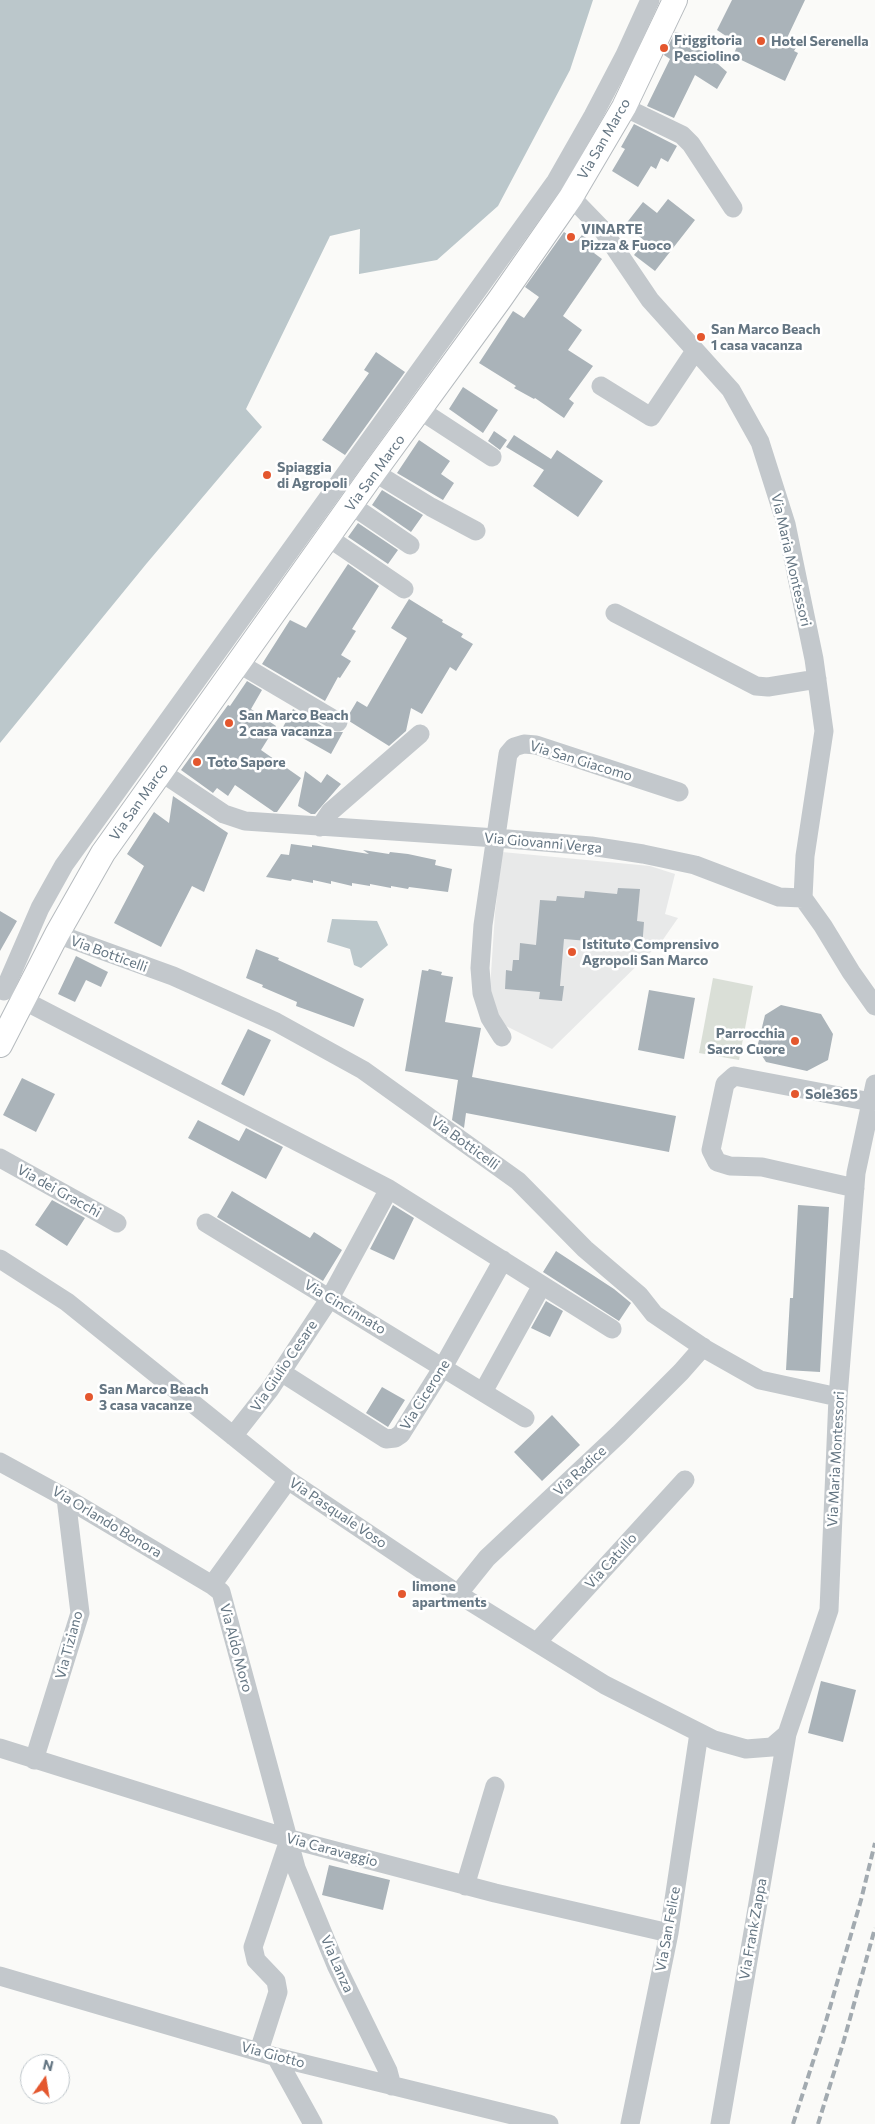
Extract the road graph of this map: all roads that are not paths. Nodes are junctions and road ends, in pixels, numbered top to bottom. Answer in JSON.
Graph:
{"nodes":[{"id":1,"x":650,"y":0,"type":"edge"},
{"id":2,"x":674,"y":0,"type":"edge"},
{"id":3,"x":624,"y":107,"type":"junction"},
{"id":4,"x":571,"y":197,"type":"junction"},
{"id":5,"x":733,"y":208,"type":"dead end"},
{"id":6,"x":695,"y":351,"type":"junction"},
{"id":7,"x":601,"y":386,"type":"dead end"},
{"id":8,"x":420,"y":410,"type":"junction"},
{"id":9,"x":492,"y":457,"type":"dead end"},
{"id":10,"x":374,"y":472,"type":"junction"},
{"id":11,"x":351,"y":505,"type":"junction"},
{"id":12,"x":476,"y":531,"type":"dead end"},
{"id":13,"x":329,"y":538,"type":"junction"},
{"id":14,"x":410,"y":545,"type":"dead end"},
{"id":15,"x":404,"y":589,"type":"dead end"},
{"id":16,"x":615,"y":613,"type":"dead end"},
{"id":17,"x":238,"y":663,"type":"junction"},
{"id":18,"x":817,"y":680,"type":"junction"},
{"id":19,"x":338,"y":722,"type":"dead end"},
{"id":20,"x":420,"y":734,"type":"dead end"},
{"id":21,"x":161,"y":772,"type":"junction"},
{"id":22,"x":679,"y":792,"type":"dead end"},
{"id":23,"x":320,"y":827,"type":"junction"},
{"id":24,"x":496,"y":838,"type":"junction"},
{"id":25,"x":803,"y":898,"type":"junction"},
{"id":26,"x":57,"y":934,"type":"junction"},
{"id":27,"x":13,"y":995,"type":"junction"},
{"id":28,"x":875,"y":1006,"type":"edge"},
{"id":29,"x":502,"y":1037,"type":"dead end"},
{"id":30,"x":0,"y":1045,"type":"edge"},
{"id":31,"x":873,"y":1093,"type":"edge"},
{"id":32,"x":0,"y":1158,"type":"edge"},
{"id":33,"x":855,"y":1188,"type":"junction"},
{"id":34,"x":389,"y":1189,"type":"junction"},
{"id":35,"x":117,"y":1223,"type":"dead end"},
{"id":36,"x":206,"y":1223,"type":"dead end"},
{"id":37,"x":0,"y":1258,"type":"edge"},
{"id":38,"x":503,"y":1260,"type":"junction"},
{"id":39,"x":542,"y":1285,"type":"junction"},
{"id":40,"x":330,"y":1298,"type":"junction"},
{"id":41,"x":612,"y":1329,"type":"dead end"},
{"id":42,"x":703,"y":1347,"type":"junction"},
{"id":43,"x":443,"y":1367,"type":"junction"},
{"id":44,"x":282,"y":1372,"type":"junction"},
{"id":45,"x":483,"y":1392,"type":"junction"},
{"id":46,"x":838,"y":1397,"type":"junction"},
{"id":47,"x":525,"y":1418,"type":"dead end"},
{"id":48,"x":233,"y":1436,"type":"junction"},
{"id":49,"x":0,"y":1462,"type":"edge"},
{"id":50,"x":288,"y":1480,"type":"junction"},
{"id":51,"x":684,"y":1480,"type":"dead end"},
{"id":52,"x":66,"y":1498,"type":"junction"},
{"id":53,"x":212,"y":1585,"type":"junction"},
{"id":54,"x":458,"y":1594,"type":"junction"},
{"id":55,"x":537,"y":1642,"type":"junction"},
{"id":56,"x":699,"y":1733,"type":"junction"},
{"id":57,"x":787,"y":1734,"type":"junction"},
{"id":58,"x":0,"y":1748,"type":"edge"},
{"id":59,"x":34,"y":1760,"type":"junction"},
{"id":60,"x":495,"y":1786,"type":"dead end"},
{"id":61,"x":290,"y":1839,"type":"junction"},
{"id":62,"x":465,"y":1886,"type":"junction"},
{"id":63,"x":669,"y":1932,"type":"junction"},
{"id":64,"x":0,"y":1976,"type":"edge"},
{"id":65,"x":267,"y":2054,"type":"junction"},
{"id":66,"x":392,"y":2086,"type":"junction"},
{"id":67,"x":313,"y":2124,"type":"edge"},
{"id":68,"x":549,"y":2124,"type":"edge"},
{"id":69,"x":630,"y":2124,"type":"edge"},
{"id":70,"x":720,"y":2124,"type":"edge"}],
"edges":[{"from":1,"to":27,"type":"street"},
{"from":2,"to":3,"type":"main road","name":"Via San Marco"},
{"from":3,"to":4,"type":"main road","name":"Via San Marco"},
{"from":3,"to":5,"type":"street"},
{"from":4,"to":6,"type":"street","name":"Via Maria Montessori"},
{"from":4,"to":8,"type":"main road","name":"Via San Marco"},
{"from":6,"to":7,"type":"street"},
{"from":6,"to":18,"type":"street","name":"Via Maria Montessori"},
{"from":8,"to":9,"type":"street"},
{"from":8,"to":10,"type":"main road","name":"Via San Marco"},
{"from":10,"to":11,"type":"main road","name":"Via San Marco"},
{"from":10,"to":12,"type":"street"},
{"from":11,"to":13,"type":"main road","name":"Via San Marco"},
{"from":11,"to":14,"type":"street"},
{"from":13,"to":15,"type":"street"},
{"from":13,"to":17,"type":"main road","name":"Via San Marco"},
{"from":16,"to":18,"type":"street"},
{"from":17,"to":19,"type":"street"},
{"from":17,"to":21,"type":"main road","name":"Via San Marco"},
{"from":18,"to":25,"type":"street","name":"Via Maria Montessori"},
{"from":20,"to":23,"type":"street"},
{"from":21,"to":23,"type":"street","name":"Via Giovanni Verga"},
{"from":21,"to":26,"type":"main road","name":"Via San Marco"},
{"from":22,"to":24,"type":"street","name":"Via San Giacomo"},
{"from":23,"to":24,"type":"street","name":"Via Giovanni Verga"},
{"from":24,"to":25,"type":"street","name":"Via Giovanni Verga"},
{"from":24,"to":29,"type":"street","name":"Via San Giacomo"},
{"from":25,"to":28,"type":"street"},
{"from":26,"to":27,"type":"main road","name":"Via San Marco"},
{"from":26,"to":42,"type":"street","name":"Via Botticelli"},
{"from":27,"to":30,"type":"main road","name":"Via San Marco"},
{"from":27,"to":34,"type":"street"},
{"from":31,"to":33,"type":"street","name":"Via Maria Montessori"},
{"from":31,"to":33,"type":"street"},
{"from":32,"to":35,"type":"street","name":"Via dei Gracchi"},
{"from":33,"to":46,"type":"street","name":"Via Maria Montessori"},
{"from":34,"to":38,"type":"street"},
{"from":34,"to":40,"type":"street","name":"Via Giulio Cesare"},
{"from":36,"to":40,"type":"street","name":"Via Cincinnato"},
{"from":37,"to":48,"type":"street","name":"Via Pasquale Voso"},
{"from":38,"to":39,"type":"street"},
{"from":38,"to":43,"type":"street","name":"Via Cicerone"},
{"from":39,"to":41,"type":"street"},
{"from":39,"to":45,"type":"street"},
{"from":40,"to":43,"type":"street","name":"Via Cincinnato"},
{"from":40,"to":44,"type":"street","name":"Via Giulio Cesare"},
{"from":42,"to":46,"type":"street","name":"Via Botticelli"},
{"from":42,"to":54,"type":"street","name":"Via Radice"},
{"from":43,"to":44,"type":"street","name":"Via Cicerone"},
{"from":43,"to":45,"type":"street","name":"Via Cincinnato"},
{"from":44,"to":48,"type":"street","name":"Via Giulio Cesare"},
{"from":45,"to":47,"type":"street","name":"Via Cincinnato"},
{"from":46,"to":57,"type":"street","name":"Via Maria Montessori"},
{"from":48,"to":50,"type":"street","name":"Via Pasquale Voso"},
{"from":49,"to":52,"type":"street","name":"Via Orlando Bonora"},
{"from":50,"to":53,"type":"street"},
{"from":50,"to":54,"type":"street","name":"Via Pasquale Voso"},
{"from":51,"to":55,"type":"street","name":"Via Catullo"},
{"from":52,"to":53,"type":"street","name":"Via Orlando Bonora"},
{"from":52,"to":59,"type":"street","name":"Via Tiziano"},
{"from":53,"to":61,"type":"street","name":"Via Aldo Moro"},
{"from":54,"to":55,"type":"street","name":"Via Pasquale Voso"},
{"from":55,"to":56,"type":"street","name":"Via Pasquale Voso"},
{"from":56,"to":57,"type":"street"},
{"from":56,"to":63,"type":"street","name":"Via San Felice"},
{"from":57,"to":70,"type":"street","name":"Via Frank Zappa"},
{"from":58,"to":59,"type":"street","name":"Via Caravaggio"},
{"from":59,"to":61,"type":"street","name":"Via Caravaggio"},
{"from":60,"to":62,"type":"street"},
{"from":61,"to":62,"type":"street","name":"Via Caravaggio"},
{"from":61,"to":65,"type":"street"},
{"from":61,"to":66,"type":"street","name":"Via Lanza"},
{"from":62,"to":63,"type":"street","name":"Via Caravaggio"},
{"from":63,"to":69,"type":"street","name":"Via San Felice"},
{"from":64,"to":65,"type":"street","name":"Via Giotto"},
{"from":65,"to":66,"type":"street","name":"Via Giotto"},
{"from":65,"to":67,"type":"street"},
{"from":66,"to":68,"type":"street","name":"Via Giotto"}]}
